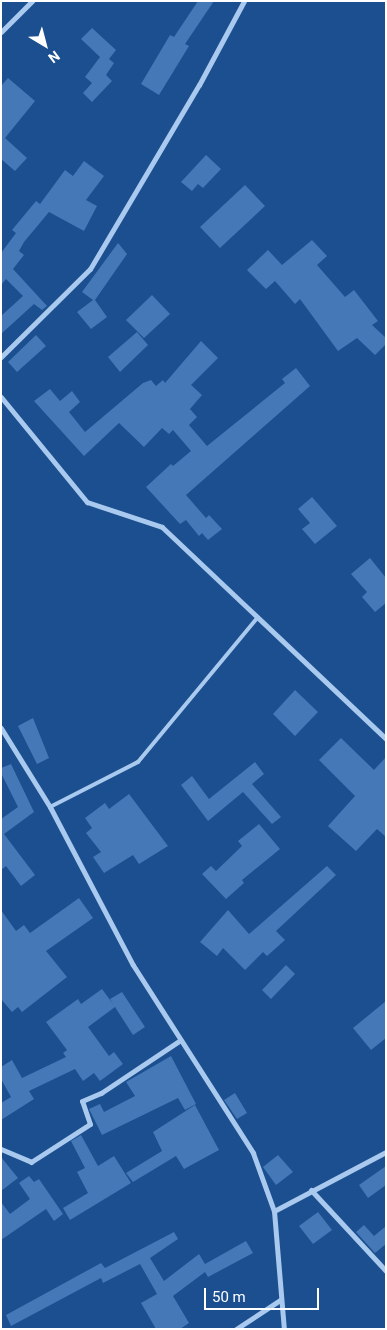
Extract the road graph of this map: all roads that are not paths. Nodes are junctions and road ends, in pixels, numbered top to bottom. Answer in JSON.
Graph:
{"nodes":[{"id":1,"x":32,"y":1,"type":"edge"},
{"id":2,"x":244,"y":1,"type":"edge"},
{"id":3,"x":1,"y":32,"type":"edge"},
{"id":4,"x":1,"y":357,"type":"edge"},
{"id":5,"x":1,"y":396,"type":"edge"},
{"id":6,"x":257,"y":618,"type":"junction"},
{"id":7,"x":1,"y":728,"type":"edge"},
{"id":8,"x":3,"y":735,"type":"edge"},
{"id":9,"x":386,"y":739,"type":"edge"},
{"id":10,"x":50,"y":806,"type":"junction"},
{"id":11,"x":179,"y":1041,"type":"junction"},
{"id":12,"x":1,"y":1149,"type":"edge"},
{"id":13,"x":386,"y":1152,"type":"edge"},
{"id":14,"x":311,"y":1190,"type":"junction"},
{"id":15,"x":274,"y":1212,"type":"junction"},
{"id":16,"x":386,"y":1271,"type":"edge"},
{"id":17,"x":280,"y":1300,"type":"junction"},
{"id":18,"x":236,"y":1329,"type":"edge"},
{"id":19,"x":284,"y":1329,"type":"edge"}],
"edges":[{"from":1,"to":3,"type":"street"},
{"from":2,"to":4,"type":"street"},
{"from":5,"to":6,"type":"street"},
{"from":6,"to":9,"type":"street"},
{"from":6,"to":10,"type":"lane"},
{"from":7,"to":8,"type":"street"},
{"from":8,"to":10,"type":"street"},
{"from":10,"to":11,"type":"street"},
{"from":11,"to":12,"type":"street"},
{"from":11,"to":15,"type":"street"},
{"from":13,"to":14,"type":"street"},
{"from":14,"to":15,"type":"street"},
{"from":14,"to":16,"type":"street"},
{"from":15,"to":17,"type":"street"},
{"from":17,"to":18,"type":"street"},
{"from":17,"to":19,"type":"street"}]}
